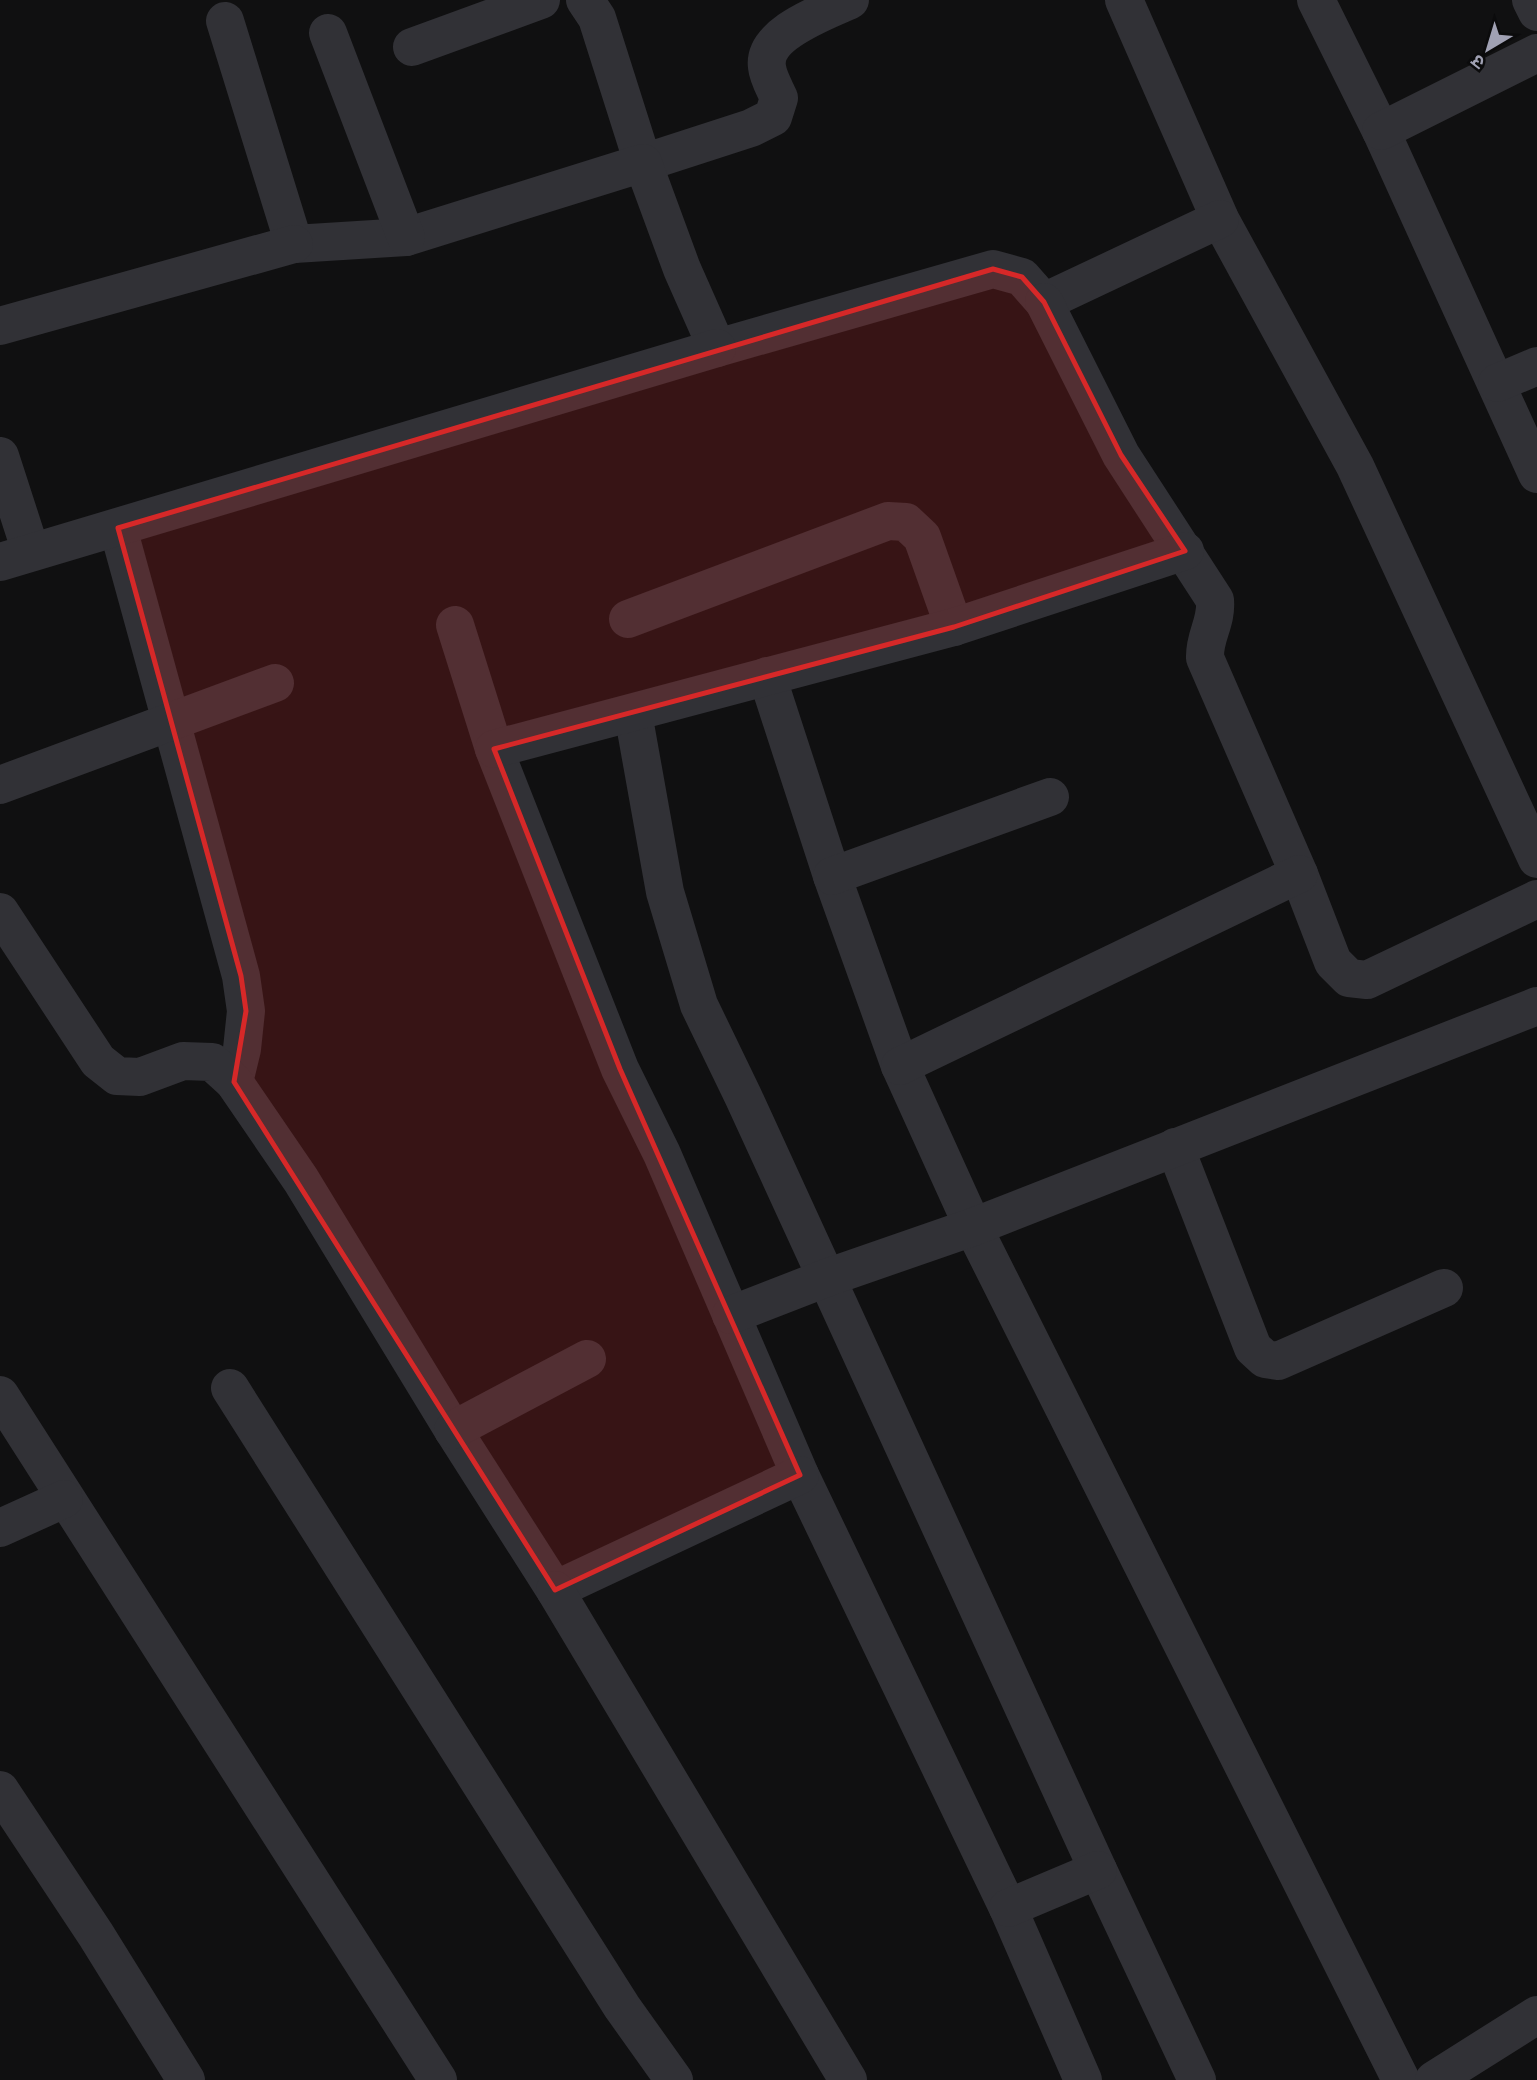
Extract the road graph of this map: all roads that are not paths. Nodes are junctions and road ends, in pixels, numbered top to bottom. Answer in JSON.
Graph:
{"nodes":[{"id":1,"x":541,"y":0,"type":"edge"},
{"id":2,"x":585,"y":0,"type":"edge"},
{"id":3,"x":850,"y":0,"type":"edge"},
{"id":4,"x":1124,"y":0,"type":"edge"},
{"id":5,"x":1316,"y":0,"type":"edge"},
{"id":6,"x":1531,"y":0,"type":"edge"},
{"id":7,"x":1537,"y":12,"type":"edge"},
{"id":8,"x":225,"y":21,"type":"dead end"},
{"id":9,"x":328,"y":33,"type":"dead end"},
{"id":10,"x":412,"y":47,"type":"dead end"},
{"id":11,"x":1537,"y":54,"type":"edge"},
{"id":12,"x":1381,"y":131,"type":"junction"},
{"id":13,"x":643,"y":163,"type":"junction"},
{"id":14,"x":1220,"y":219,"type":"junction"},
{"id":15,"x":406,"y":237,"type":"junction"},
{"id":16,"x":294,"y":244,"type":"junction"},
{"id":17,"x":1044,"y":302,"type":"junction"},
{"id":18,"x":0,"y":326,"type":"edge"},
{"id":19,"x":717,"y":348,"type":"junction"},
{"id":20,"x":1537,"y":366,"type":"edge"},
{"id":21,"x":1497,"y":383,"type":"junction"},
{"id":22,"x":0,"y":456,"type":"edge"},
{"id":23,"x":1537,"y":474,"type":"edge"},
{"id":24,"x":118,"y":528,"type":"junction"},
{"id":25,"x":1185,"y":551,"type":"junction"},
{"id":26,"x":15,"y":557,"type":"edge"},
{"id":27,"x":628,"y":619,"type":"dead end"},
{"id":28,"x":455,"y":625,"type":"dead end"},
{"id":29,"x":954,"y":627,"type":"junction"},
{"id":30,"x":768,"y":677,"type":"junction"},
{"id":31,"x":275,"y":683,"type":"dead end"},
{"id":32,"x":633,"y":713,"type":"junction"},
{"id":33,"x":171,"y":722,"type":"junction"},
{"id":34,"x":495,"y":749,"type":"junction"},
{"id":35,"x":0,"y":785,"type":"edge"},
{"id":36,"x":1050,"y":797,"type":"dead end"},
{"id":37,"x":1537,"y":859,"type":"edge"},
{"id":38,"x":1299,"y":874,"type":"junction"},
{"id":39,"x":832,"y":876,"type":"junction"},
{"id":40,"x":1537,"y":899,"type":"edge"},
{"id":41,"x":0,"y":912,"type":"edge"},
{"id":42,"x":1537,"y":1006,"type":"edge"},
{"id":43,"x":900,"y":1066,"type":"junction"},
{"id":44,"x":234,"y":1082,"type":"junction"},
{"id":45,"x":1175,"y":1147,"type":"junction"},
{"id":46,"x":973,"y":1227,"type":"junction"},
{"id":47,"x":827,"y":1278,"type":"junction"},
{"id":48,"x":1444,"y":1288,"type":"dead end"},
{"id":49,"x":731,"y":1315,"type":"junction"},
{"id":50,"x":587,"y":1359,"type":"dead end"},
{"id":51,"x":230,"y":1388,"type":"dead end"},
{"id":52,"x":0,"y":1395,"type":"edge"},
{"id":53,"x":453,"y":1430,"type":"junction"},
{"id":54,"x":800,"y":1475,"type":"junction"},
{"id":55,"x":64,"y":1499,"type":"junction"},
{"id":56,"x":0,"y":1528,"type":"edge"},
{"id":57,"x":555,"y":1590,"type":"junction"},
{"id":58,"x":0,"y":1790,"type":"edge"},
{"id":59,"x":1098,"y":1870,"type":"junction"},
{"id":60,"x":1008,"y":1909,"type":"junction"},
{"id":61,"x":1537,"y":2015,"type":"edge"},
{"id":62,"x":186,"y":2080,"type":"edge"},
{"id":63,"x":438,"y":2080,"type":"edge"},
{"id":64,"x":674,"y":2080,"type":"edge"},
{"id":65,"x":848,"y":2080,"type":"edge"},
{"id":66,"x":1083,"y":2080,"type":"edge"},
{"id":67,"x":1197,"y":2080,"type":"edge"},
{"id":68,"x":1401,"y":2080,"type":"edge"},
{"id":69,"x":1434,"y":2080,"type":"edge"}],
"edges":[{"from":1,"to":10,"type":"street"},
{"from":2,"to":13,"type":"street"},
{"from":3,"to":13,"type":"street"},
{"from":4,"to":14,"type":"street"},
{"from":5,"to":12,"type":"street"},
{"from":6,"to":7,"type":"street"},
{"from":8,"to":16,"type":"street"},
{"from":9,"to":15,"type":"street"},
{"from":11,"to":12,"type":"street"},
{"from":12,"to":21,"type":"street"},
{"from":13,"to":15,"type":"street"},
{"from":13,"to":19,"type":"street"},
{"from":14,"to":17,"type":"street"},
{"from":14,"to":37,"type":"street"},
{"from":15,"to":16,"type":"street"},
{"from":16,"to":18,"type":"street"},
{"from":17,"to":19,"type":"street"},
{"from":17,"to":25,"type":"street"},
{"from":19,"to":24,"type":"street"},
{"from":20,"to":21,"type":"street"},
{"from":21,"to":23,"type":"street"},
{"from":22,"to":26,"type":"street"},
{"from":24,"to":26,"type":"street"},
{"from":24,"to":33,"type":"street"},
{"from":25,"to":29,"type":"street"},
{"from":25,"to":38,"type":"street"},
{"from":27,"to":29,"type":"street"},
{"from":28,"to":34,"type":"street"},
{"from":29,"to":30,"type":"street"},
{"from":30,"to":32,"type":"street"},
{"from":30,"to":39,"type":"street"},
{"from":31,"to":33,"type":"street"},
{"from":32,"to":34,"type":"street"},
{"from":32,"to":47,"type":"street"},
{"from":33,"to":35,"type":"street"},
{"from":33,"to":44,"type":"street"},
{"from":34,"to":49,"type":"street"},
{"from":36,"to":39,"type":"street"},
{"from":38,"to":40,"type":"street"},
{"from":38,"to":43,"type":"street"},
{"from":39,"to":43,"type":"street"},
{"from":41,"to":44,"type":"street"},
{"from":42,"to":45,"type":"street"},
{"from":43,"to":46,"type":"street"},
{"from":44,"to":53,"type":"street"},
{"from":45,"to":46,"type":"street"},
{"from":45,"to":48,"type":"street"},
{"from":46,"to":47,"type":"street"},
{"from":46,"to":68,"type":"street"},
{"from":47,"to":49,"type":"street"},
{"from":47,"to":59,"type":"street"},
{"from":49,"to":54,"type":"street"},
{"from":50,"to":53,"type":"street"},
{"from":51,"to":64,"type":"street"},
{"from":52,"to":55,"type":"street"},
{"from":53,"to":57,"type":"street"},
{"from":54,"to":57,"type":"street"},
{"from":54,"to":60,"type":"street"},
{"from":55,"to":56,"type":"street"},
{"from":55,"to":63,"type":"street"},
{"from":57,"to":65,"type":"street"},
{"from":58,"to":62,"type":"street"},
{"from":59,"to":60,"type":"street"},
{"from":59,"to":67,"type":"street"},
{"from":60,"to":66,"type":"street"},
{"from":61,"to":69,"type":"street"}]}
